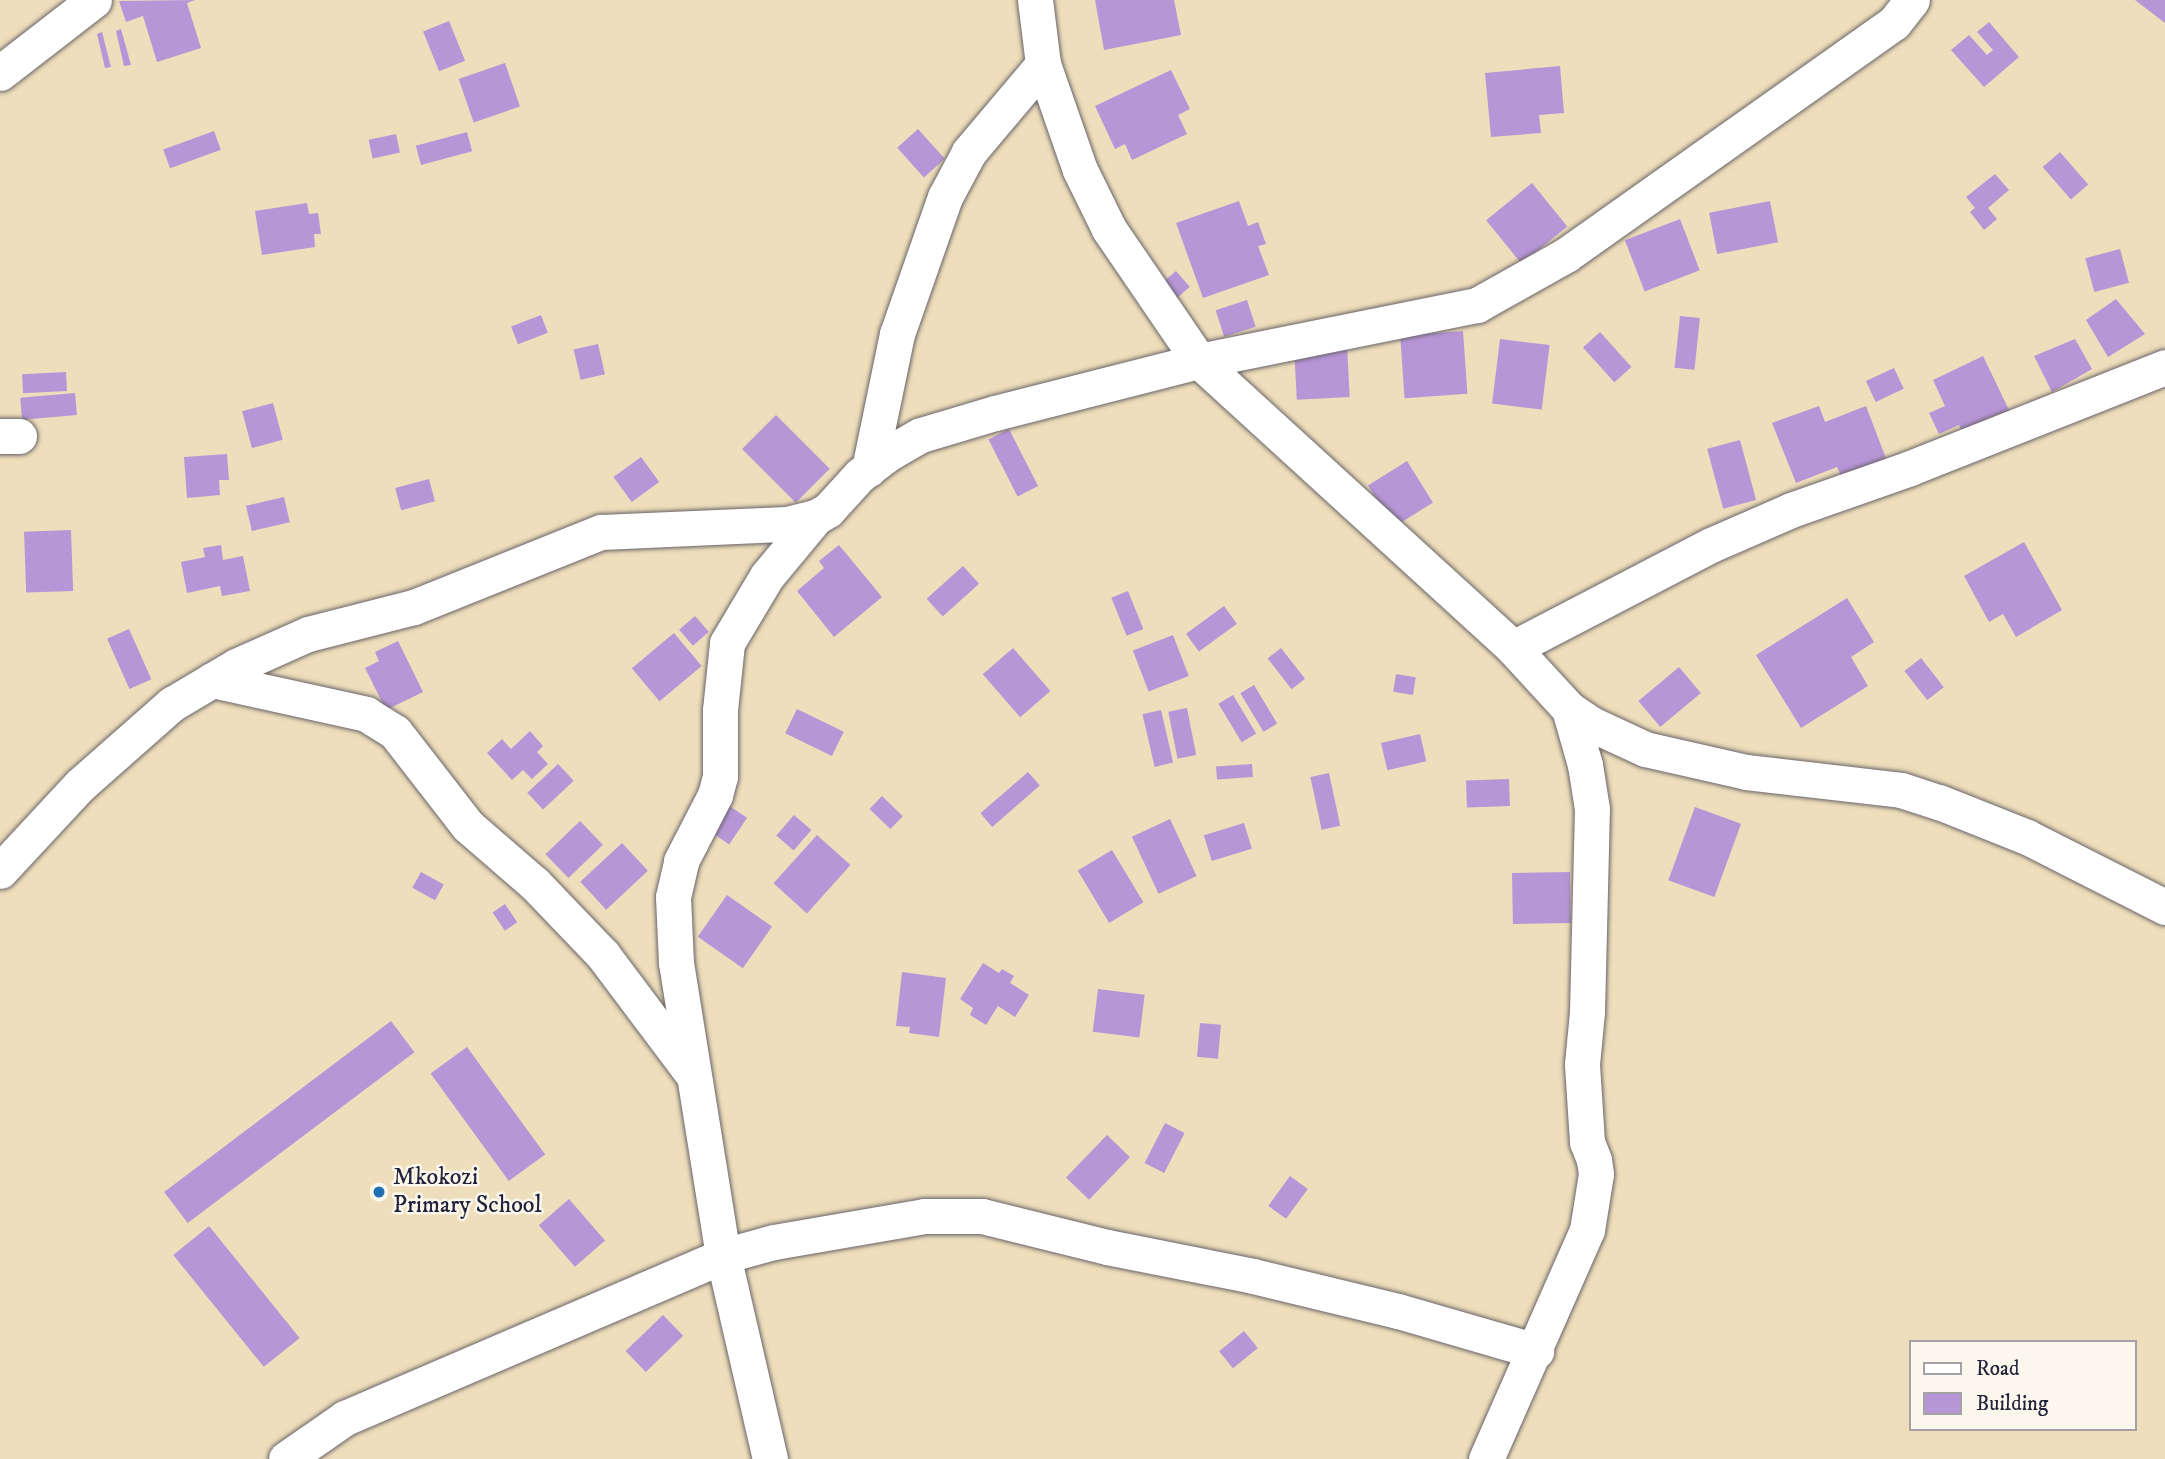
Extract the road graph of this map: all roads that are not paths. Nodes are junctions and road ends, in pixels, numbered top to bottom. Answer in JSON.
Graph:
{"nodes":[{"id":1,"x":94,"y":0,"type":"edge"},
{"id":2,"x":1035,"y":0,"type":"edge"},
{"id":3,"x":1912,"y":0,"type":"edge"},
{"id":4,"x":1043,"y":64,"type":"junction"},
{"id":5,"x":0,"y":73,"type":"edge"},
{"id":6,"x":1199,"y":361,"type":"junction"},
{"id":7,"x":2165,"y":368,"type":"edge"},
{"id":8,"x":869,"y":469,"type":"junction"},
{"id":9,"x":816,"y":517,"type":"junction"},
{"id":10,"x":1513,"y":648,"type":"junction"},
{"id":11,"x":212,"y":680,"type":"junction"},
{"id":12,"x":1569,"y":709,"type":"junction"},
{"id":13,"x":0,"y":871,"type":"edge"},
{"id":14,"x":2165,"y":907,"type":"edge"},
{"id":15,"x":694,"y":1076,"type":"junction"},
{"id":16,"x":723,"y":1256,"type":"junction"},
{"id":17,"x":1535,"y":1351,"type":"junction"},
{"id":18,"x":286,"y":1459,"type":"edge"},
{"id":19,"x":770,"y":1459,"type":"edge"},
{"id":20,"x":1486,"y":1459,"type":"edge"}],
"edges":[{"from":1,"to":5,"type":"street"},
{"from":2,"to":4,"type":"street"},
{"from":3,"to":6,"type":"street"},
{"from":4,"to":6,"type":"street"},
{"from":4,"to":8,"type":"street"},
{"from":6,"to":8,"type":"street"},
{"from":6,"to":10,"type":"street"},
{"from":7,"to":10,"type":"street"},
{"from":8,"to":9,"type":"street"},
{"from":9,"to":11,"type":"street"},
{"from":9,"to":15,"type":"street"},
{"from":10,"to":12,"type":"street"},
{"from":11,"to":13,"type":"street"},
{"from":11,"to":15,"type":"street"},
{"from":12,"to":14,"type":"street"},
{"from":12,"to":17,"type":"street"},
{"from":15,"to":16,"type":"street"},
{"from":16,"to":17,"type":"street"},
{"from":16,"to":18,"type":"street"},
{"from":16,"to":19,"type":"street"},
{"from":17,"to":20,"type":"street"}]}
